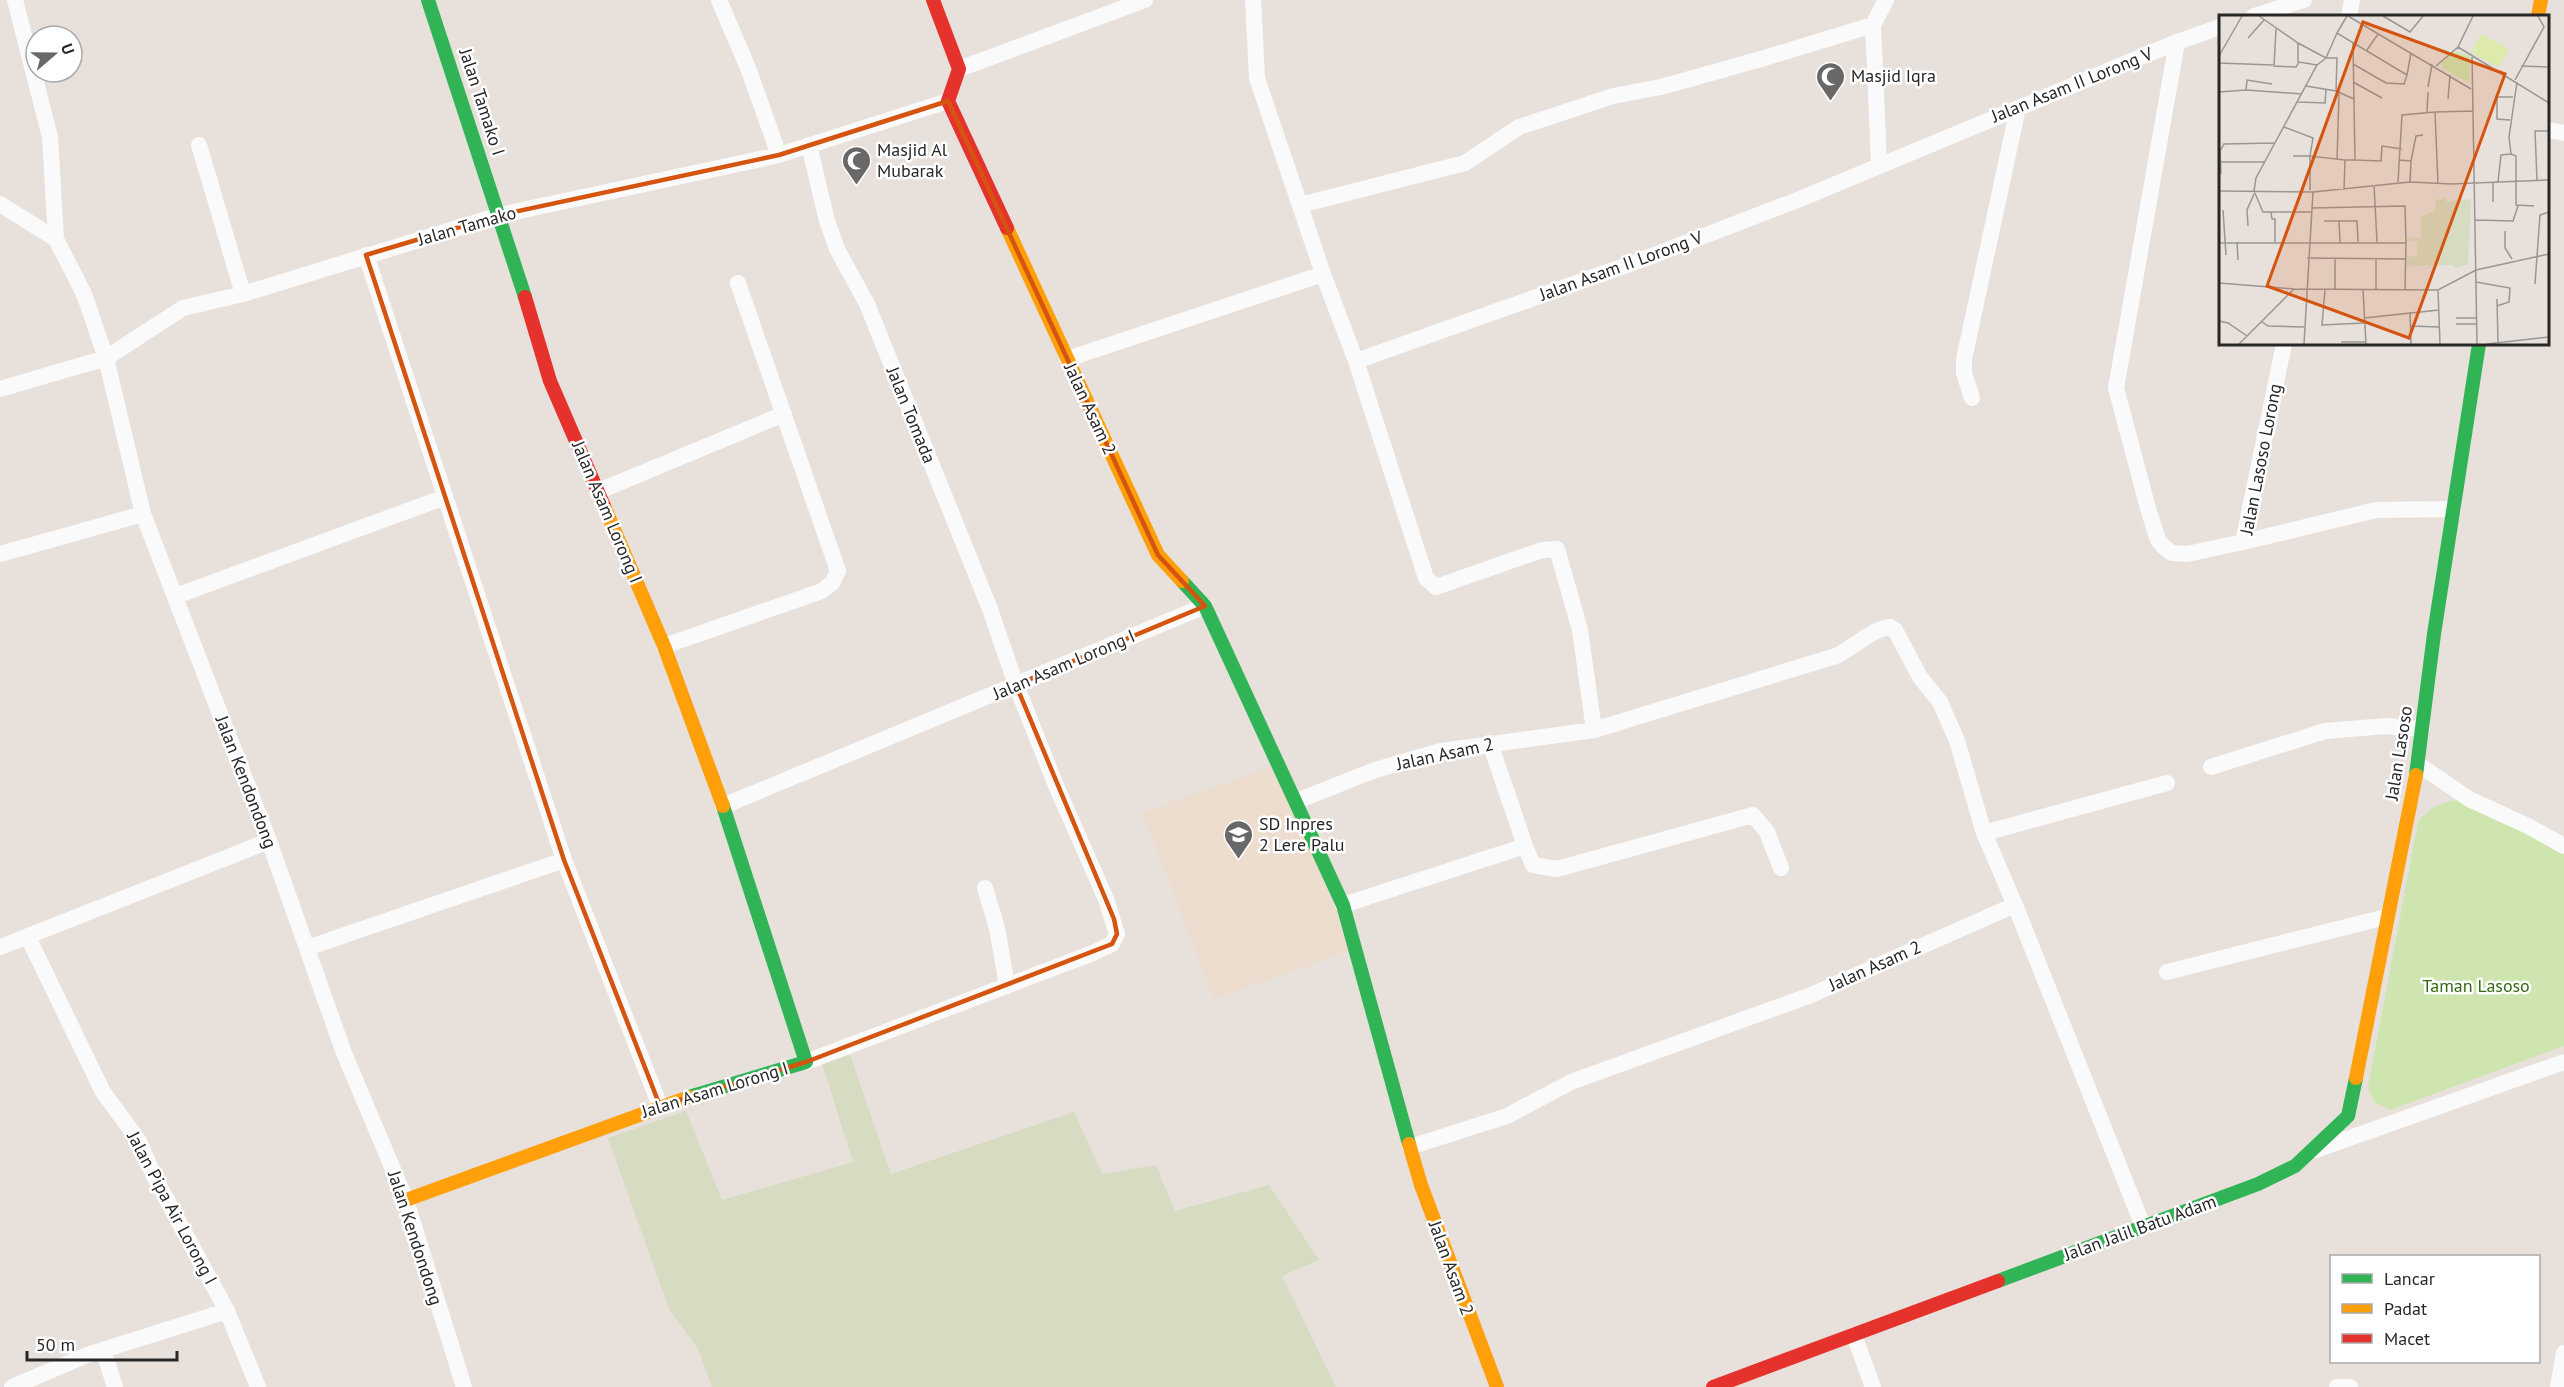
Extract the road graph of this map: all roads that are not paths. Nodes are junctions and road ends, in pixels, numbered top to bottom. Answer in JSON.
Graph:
{"nodes":[{"id":1,"x":15,"y":0,"type":"edge"},
{"id":2,"x":428,"y":0,"type":"edge"},
{"id":3,"x":719,"y":0,"type":"edge"},
{"id":4,"x":933,"y":0,"type":"edge"},
{"id":5,"x":1145,"y":0,"type":"edge"},
{"id":6,"x":1253,"y":0,"type":"edge"},
{"id":7,"x":1886,"y":0,"type":"edge"},
{"id":8,"x":2304,"y":0,"type":"edge"},
{"id":9,"x":2352,"y":0,"type":"edge"},
{"id":10,"x":2541,"y":0,"type":"edge"},
{"id":11,"x":2257,"y":15,"type":"edge"},
{"id":12,"x":2349,"y":15,"type":"edge"},
{"id":13,"x":2538,"y":15,"type":"edge"},
{"id":14,"x":1873,"y":25,"type":"junction"},
{"id":15,"x":2219,"y":27,"type":"edge"},
{"id":16,"x":2177,"y":42,"type":"junction"},
{"id":17,"x":959,"y":69,"type":"junction"},
{"id":18,"x":948,"y":101,"type":"junction"},
{"id":19,"x":2019,"y":108,"type":"junction"},
{"id":20,"x":2549,"y":130,"type":"edge"},
{"id":21,"x":2564,"y":134,"type":"edge"},
{"id":22,"x":199,"y":145,"type":"dead end"},
{"id":23,"x":809,"y":145,"type":"junction"},
{"id":24,"x":779,"y":155,"type":"junction"},
{"id":25,"x":1879,"y":165,"type":"junction"},
{"id":26,"x":0,"y":204,"type":"edge"},
{"id":27,"x":1300,"y":205,"type":"junction"},
{"id":28,"x":500,"y":215,"type":"junction"},
{"id":29,"x":56,"y":239,"type":"junction"},
{"id":30,"x":366,"y":255,"type":"junction"},
{"id":31,"x":1323,"y":274,"type":"junction"},
{"id":32,"x":738,"y":283,"type":"dead end"},
{"id":33,"x":243,"y":294,"type":"junction"},
{"id":34,"x":2284,"y":345,"type":"edge"},
{"id":35,"x":2479,"y":345,"type":"edge"},
{"id":36,"x":106,"y":358,"type":"junction"},
{"id":37,"x":1067,"y":359,"type":"junction"},
{"id":38,"x":1356,"y":361,"type":"junction"},
{"id":39,"x":0,"y":389,"type":"edge"},
{"id":40,"x":1972,"y":398,"type":"dead end"},
{"id":41,"x":784,"y":414,"type":"junction"},
{"id":42,"x":600,"y":491,"type":"junction"},
{"id":43,"x":445,"y":497,"type":"junction"},
{"id":44,"x":2452,"y":509,"type":"junction"},
{"id":45,"x":143,"y":514,"type":"junction"},
{"id":46,"x":2243,"y":542,"type":"junction"},
{"id":47,"x":1,"y":551,"type":"edge"},
{"id":48,"x":176,"y":596,"type":"junction"},
{"id":49,"x":1205,"y":606,"type":"junction"},
{"id":50,"x":664,"y":646,"type":"junction"},
{"id":51,"x":1016,"y":685,"type":"junction"},
{"id":52,"x":2422,"y":729,"type":"junction"},
{"id":53,"x":1594,"y":730,"type":"junction"},
{"id":54,"x":1491,"y":743,"type":"junction"},
{"id":55,"x":2418,"y":764,"type":"junction"},
{"id":56,"x":2211,"y":767,"type":"dead end"},
{"id":57,"x":2167,"y":783,"type":"dead end"},
{"id":58,"x":1297,"y":801,"type":"junction"},
{"id":59,"x":723,"y":806,"type":"junction"},
{"id":60,"x":1984,"y":833,"type":"junction"},
{"id":61,"x":269,"y":841,"type":"junction"},
{"id":62,"x":1525,"y":846,"type":"junction"},
{"id":63,"x":2564,"y":846,"type":"edge"},
{"id":64,"x":564,"y":860,"type":"junction"},
{"id":65,"x":1781,"y":868,"type":"dead end"},
{"id":66,"x":985,"y":888,"type":"dead end"},
{"id":67,"x":1343,"y":905,"type":"junction"},
{"id":68,"x":2015,"y":905,"type":"junction"},
{"id":69,"x":2386,"y":917,"type":"junction"},
{"id":70,"x":28,"y":937,"type":"junction"},
{"id":71,"x":0,"y":947,"type":"edge"},
{"id":72,"x":307,"y":948,"type":"junction"},
{"id":73,"x":2167,"y":972,"type":"dead end"},
{"id":74,"x":1007,"y":986,"type":"junction"},
{"id":75,"x":806,"y":1062,"type":"junction"},
{"id":76,"x":2564,"y":1062,"type":"edge"},
{"id":77,"x":660,"y":1106,"type":"junction"},
{"id":78,"x":1410,"y":1147,"type":"junction"},
{"id":79,"x":2313,"y":1151,"type":"junction"},
{"id":80,"x":406,"y":1200,"type":"junction"},
{"id":81,"x":2142,"y":1226,"type":"junction"},
{"id":82,"x":227,"y":1311,"type":"junction"},
{"id":83,"x":1854,"y":1335,"type":"junction"},
{"id":84,"x":103,"y":1350,"type":"junction"},
{"id":85,"x":2564,"y":1353,"type":"edge"},
{"id":86,"x":12,"y":1387,"type":"edge"},
{"id":87,"x":115,"y":1387,"type":"edge"},
{"id":88,"x":258,"y":1387,"type":"edge"},
{"id":89,"x":464,"y":1387,"type":"edge"},
{"id":90,"x":1497,"y":1387,"type":"edge"},
{"id":91,"x":1713,"y":1387,"type":"edge"},
{"id":92,"x":1873,"y":1387,"type":"edge"},
{"id":93,"x":2337,"y":1387,"type":"edge"},
{"id":94,"x":2350,"y":1387,"type":"edge"},
{"id":95,"x":2558,"y":1387,"type":"edge"}],
"edges":[{"from":1,"to":29,"type":"street"},
{"from":2,"to":28,"type":"street","name":"Jalan Tamako I"},
{"from":3,"to":24,"type":"street"},
{"from":4,"to":17,"type":"street"},
{"from":5,"to":17,"type":"street"},
{"from":6,"to":27,"type":"street"},
{"from":7,"to":14,"type":"street"},
{"from":8,"to":11,"type":"street"},
{"from":9,"to":12,"type":"street"},
{"from":10,"to":13,"type":"street"},
{"from":14,"to":25,"type":"street"},
{"from":14,"to":27,"type":"street"},
{"from":15,"to":16,"type":"street","name":"Jalan Asam II Lorong V"},
{"from":16,"to":19,"type":"street","name":"Jalan Asam II Lorong V"},
{"from":16,"to":46,"type":"street"},
{"from":17,"to":18,"type":"street"},
{"from":18,"to":23,"type":"street","name":"Jalan Tamako"},
{"from":18,"to":37,"type":"street","name":"Jalan Asam 2"},
{"from":19,"to":25,"type":"street","name":"Jalan Asam II Lorong V"},
{"from":19,"to":40,"type":"street"},
{"from":20,"to":21,"type":"street"},
{"from":22,"to":33,"type":"street"},
{"from":23,"to":24,"type":"street","name":"Jalan Tamako"},
{"from":23,"to":51,"type":"street","name":"Jalan Tomada"},
{"from":24,"to":28,"type":"street","name":"Jalan Tamako"},
{"from":25,"to":38,"type":"street","name":"Jalan Asam II Lorong V"},
{"from":26,"to":29,"type":"street"},
{"from":27,"to":31,"type":"street"},
{"from":28,"to":30,"type":"street","name":"Jalan Tamako"},
{"from":28,"to":42,"type":"street","name":"Jalan Asam Lorong I"},
{"from":29,"to":36,"type":"street","name":"Jalan Kendondong"},
{"from":30,"to":33,"type":"street","name":"Jalan Tamako"},
{"from":30,"to":43,"type":"street"},
{"from":31,"to":37,"type":"street"},
{"from":31,"to":38,"type":"street"},
{"from":32,"to":41,"type":"street"},
{"from":33,"to":36,"type":"street","name":"Jalan Tamako"},
{"from":34,"to":46,"type":"street","name":"Jalan Lasoso Lorong"},
{"from":35,"to":44,"type":"street","name":"Jalan Lasoso"},
{"from":36,"to":39,"type":"street","name":"Jalan Tamako"},
{"from":36,"to":45,"type":"street","name":"Jalan Kendondong"},
{"from":37,"to":49,"type":"street","name":"Jalan Asam 2"},
{"from":38,"to":53,"type":"street"},
{"from":41,"to":42,"type":"street"},
{"from":41,"to":50,"type":"street"},
{"from":42,"to":50,"type":"street","name":"Jalan Asam Lorong I"},
{"from":43,"to":48,"type":"street"},
{"from":43,"to":64,"type":"street"},
{"from":44,"to":46,"type":"street","name":"Jalan Lasoso Lorong"},
{"from":44,"to":52,"type":"street","name":"Jalan Lasoso"},
{"from":45,"to":47,"type":"street"},
{"from":45,"to":48,"type":"street","name":"Jalan Kendondong"},
{"from":48,"to":61,"type":"street","name":"Jalan Kendondong"},
{"from":49,"to":51,"type":"street","name":"Jalan Asam Lorong I"},
{"from":49,"to":58,"type":"street","name":"Jalan Asam 2"},
{"from":50,"to":59,"type":"street","name":"Jalan Asam Lorong I"},
{"from":51,"to":59,"type":"street","name":"Jalan Asam Lorong I"},
{"from":51,"to":74,"type":"street","name":"Jalan Tomada"},
{"from":52,"to":55,"type":"street","name":"Jalan Lasoso"},
{"from":52,"to":56,"type":"street"},
{"from":53,"to":54,"type":"street","name":"Jalan Asam 2"},
{"from":53,"to":60,"type":"street","name":"Jalan Asam 2"},
{"from":54,"to":58,"type":"street","name":"Jalan Asam 2"},
{"from":54,"to":62,"type":"street"},
{"from":55,"to":63,"type":"street"},
{"from":55,"to":69,"type":"street","name":"Jalan Lasoso"},
{"from":57,"to":60,"type":"street"},
{"from":58,"to":67,"type":"street","name":"Jalan Asam 2"},
{"from":59,"to":75,"type":"street","name":"Jalan Asam Lorong I"},
{"from":60,"to":68,"type":"street"},
{"from":61,"to":70,"type":"street"},
{"from":61,"to":72,"type":"street","name":"Jalan Kendondong"},
{"from":62,"to":65,"type":"street"},
{"from":62,"to":67,"type":"street"},
{"from":64,"to":72,"type":"street"},
{"from":64,"to":77,"type":"street"},
{"from":66,"to":74,"type":"street"},
{"from":67,"to":78,"type":"street","name":"Jalan Asam 2"},
{"from":68,"to":78,"type":"street","name":"Jalan Asam 2"},
{"from":68,"to":81,"type":"street"},
{"from":69,"to":73,"type":"street"},
{"from":69,"to":79,"type":"street","name":"Jalan Lasoso"},
{"from":70,"to":71,"type":"street"},
{"from":70,"to":82,"type":"street","name":"Jalan Pipa Air Lorong I"},
{"from":72,"to":80,"type":"street","name":"Jalan Kendondong"},
{"from":74,"to":75,"type":"street","name":"Jalan Tomada"},
{"from":75,"to":77,"type":"street","name":"Jalan Asam Lorong I"},
{"from":76,"to":79,"type":"street","name":"Jalan Jalil Batu Adam"},
{"from":77,"to":80,"type":"street","name":"Jalan Asam Lorong I"},
{"from":78,"to":90,"type":"street","name":"Jalan Asam 2"},
{"from":79,"to":81,"type":"street","name":"Jalan Jalil Batu Adam"},
{"from":80,"to":89,"type":"street","name":"Jalan Kendondong"},
{"from":81,"to":83,"type":"street","name":"Jalan Jalil Batu Adam"},
{"from":82,"to":84,"type":"street"},
{"from":82,"to":88,"type":"street","name":"Jalan Pipa Air Lorong I"},
{"from":83,"to":91,"type":"street","name":"Jalan Jalil Batu Adam"},
{"from":83,"to":92,"type":"street"},
{"from":84,"to":86,"type":"street"},
{"from":84,"to":87,"type":"street"},
{"from":85,"to":95,"type":"street"},
{"from":93,"to":94,"type":"street"}]}
